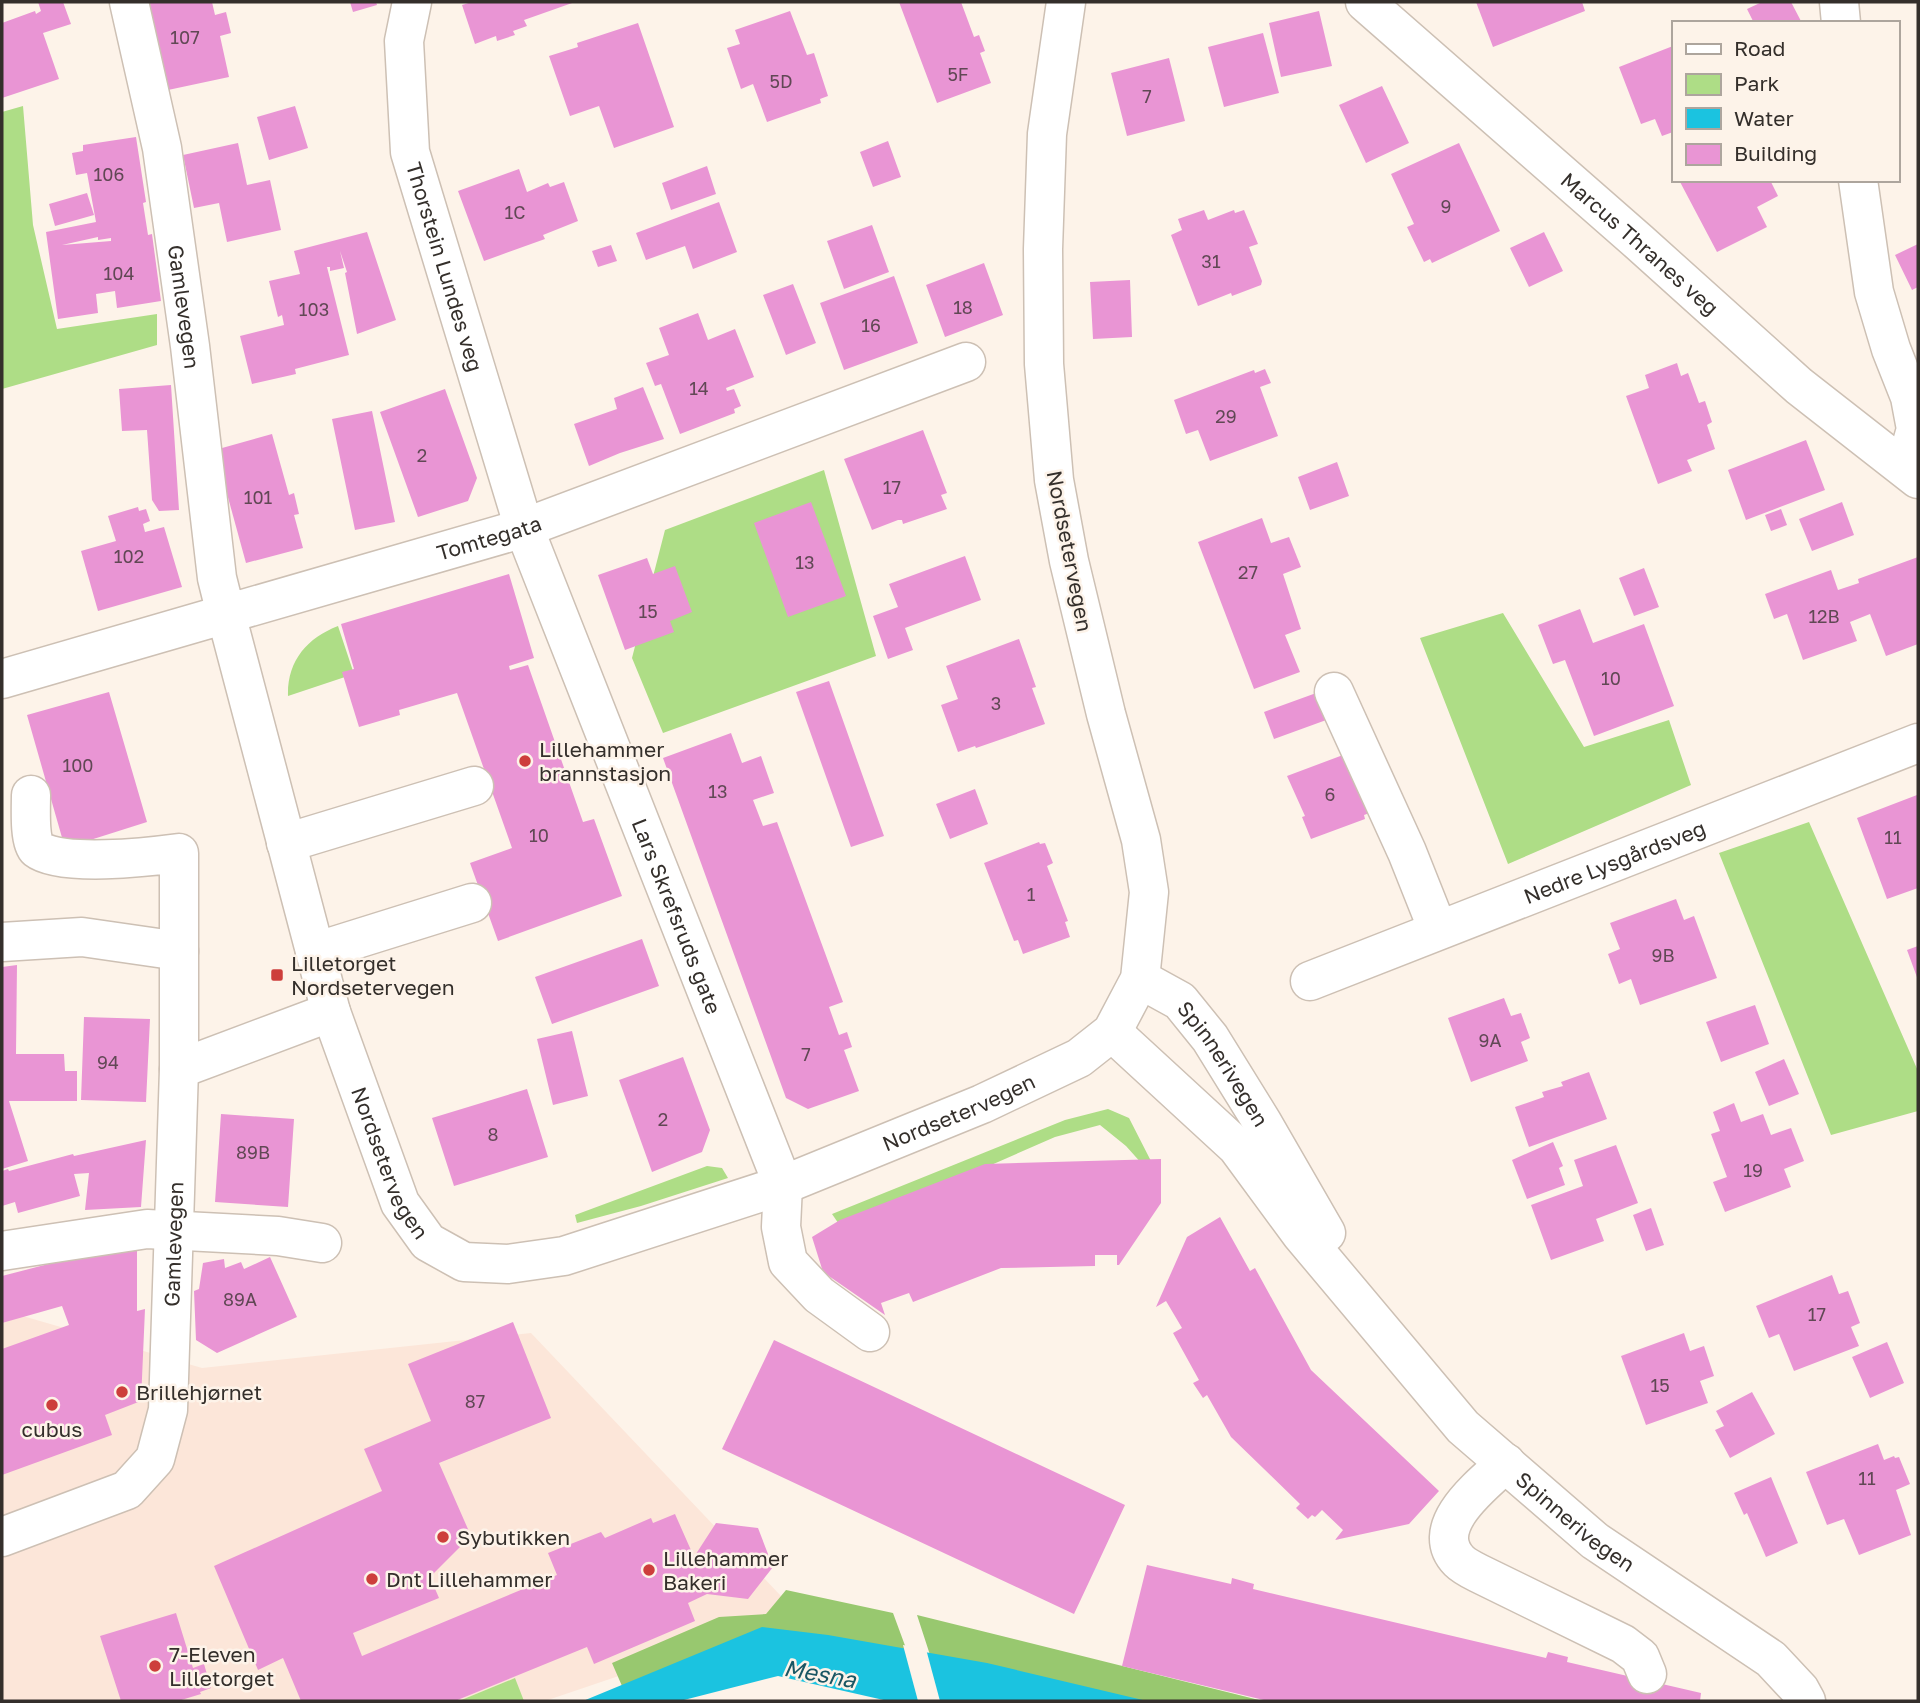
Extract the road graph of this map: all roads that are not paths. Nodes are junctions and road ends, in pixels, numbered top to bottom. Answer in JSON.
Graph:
{"nodes":[{"id":1,"x":129,"y":2,"type":"edge"},
{"id":2,"x":412,"y":2,"type":"edge"},
{"id":3,"x":1066,"y":2,"type":"edge"},
{"id":4,"x":1365,"y":2,"type":"edge"},
{"id":5,"x":1839,"y":2,"type":"edge"},
{"id":6,"x":1841,"y":21,"type":"edge"},
{"id":7,"x":1858,"y":182,"type":"edge"},
{"id":8,"x":966,"y":362,"type":"dead end"},
{"id":9,"x":1912,"y":474,"type":"edge"},
{"id":10,"x":524,"y":528,"type":"junction"},
{"id":11,"x":226,"y":614,"type":"junction"},
{"id":12,"x":3,"y":674,"type":"edge"},
{"id":13,"x":1335,"y":692,"type":"dead end"},
{"id":14,"x":1918,"y":743,"type":"edge"},
{"id":15,"x":474,"y":786,"type":"dead end"},
{"id":16,"x":31,"y":794,"type":"dead end"},
{"id":17,"x":286,"y":843,"type":"junction"},
{"id":18,"x":472,"y":903,"type":"dead end"},
{"id":19,"x":1438,"y":930,"type":"junction"},
{"id":20,"x":2,"y":943,"type":"edge"},
{"id":21,"x":179,"y":951,"type":"junction"},
{"id":22,"x":316,"y":953,"type":"junction"},
{"id":23,"x":1140,"y":979,"type":"junction"},
{"id":24,"x":1310,"y":981,"type":"dead end"},
{"id":25,"x":331,"y":1012,"type":"junction"},
{"id":26,"x":1112,"y":1032,"type":"junction"},
{"id":27,"x":179,"y":1069,"type":"junction"},
{"id":28,"x":783,"y":1185,"type":"junction"},
{"id":29,"x":174,"y":1230,"type":"junction"},
{"id":30,"x":322,"y":1243,"type":"dead end"},
{"id":31,"x":2,"y":1251,"type":"edge"},
{"id":32,"x":1370,"y":1315,"type":"junction"},
{"id":33,"x":870,"y":1332,"type":"dead end"},
{"id":34,"x":1506,"y":1463,"type":"junction"},
{"id":35,"x":2,"y":1537,"type":"edge"},
{"id":36,"x":1647,"y":1674,"type":"dead end"},
{"id":37,"x":1806,"y":1701,"type":"edge"}],
"edges":[{"from":1,"to":11,"type":"street","name":"Gamlevegen"},
{"from":2,"to":10,"type":"street","name":"Thorstein Lundes veg"},
{"from":3,"to":23,"type":"street","name":"Nordsetervegen"},
{"from":4,"to":9,"type":"street","name":"Marcus Thranes veg"},
{"from":5,"to":6,"type":"street"},
{"from":7,"to":9,"type":"street"},
{"from":8,"to":10,"type":"street","name":"Tomtegata"},
{"from":10,"to":11,"type":"street","name":"Tomtegata"},
{"from":10,"to":28,"type":"street","name":"Lars Skrefsruds gate"},
{"from":11,"to":12,"type":"street","name":"Tomtegata"},
{"from":11,"to":17,"type":"street","name":"Nordsetervegen"},
{"from":13,"to":19,"type":"street"},
{"from":14,"to":19,"type":"street","name":"Nedre Lysgårdsveg"},
{"from":15,"to":17,"type":"street"},
{"from":16,"to":21,"type":"street","name":"Gamlevegen"},
{"from":17,"to":22,"type":"street","name":"Nordsetervegen"},
{"from":18,"to":22,"type":"street"},
{"from":19,"to":24,"type":"street","name":"Nedre Lysgårdsveg"},
{"from":20,"to":21,"type":"street"},
{"from":21,"to":27,"type":"street","name":"Gamlevegen"},
{"from":22,"to":25,"type":"street","name":"Nordsetervegen"},
{"from":23,"to":26,"type":"street","name":"Nordsetervegen"},
{"from":23,"to":32,"type":"street","name":"Spinnerivegen"},
{"from":25,"to":27,"type":"street"},
{"from":25,"to":28,"type":"street","name":"Nordsetervegen"},
{"from":26,"to":28,"type":"street","name":"Nordsetervegen"},
{"from":26,"to":32,"type":"street","name":"Spinnerivegen"},
{"from":27,"to":29,"type":"street","name":"Gamlevegen"},
{"from":28,"to":33,"type":"street"},
{"from":29,"to":30,"type":"street"},
{"from":29,"to":31,"type":"street"},
{"from":29,"to":35,"type":"street","name":"Gamlevegen"},
{"from":32,"to":34,"type":"street","name":"Spinnerivegen"},
{"from":34,"to":36,"type":"street"},
{"from":34,"to":37,"type":"street","name":"Spinnerivegen"}]}
